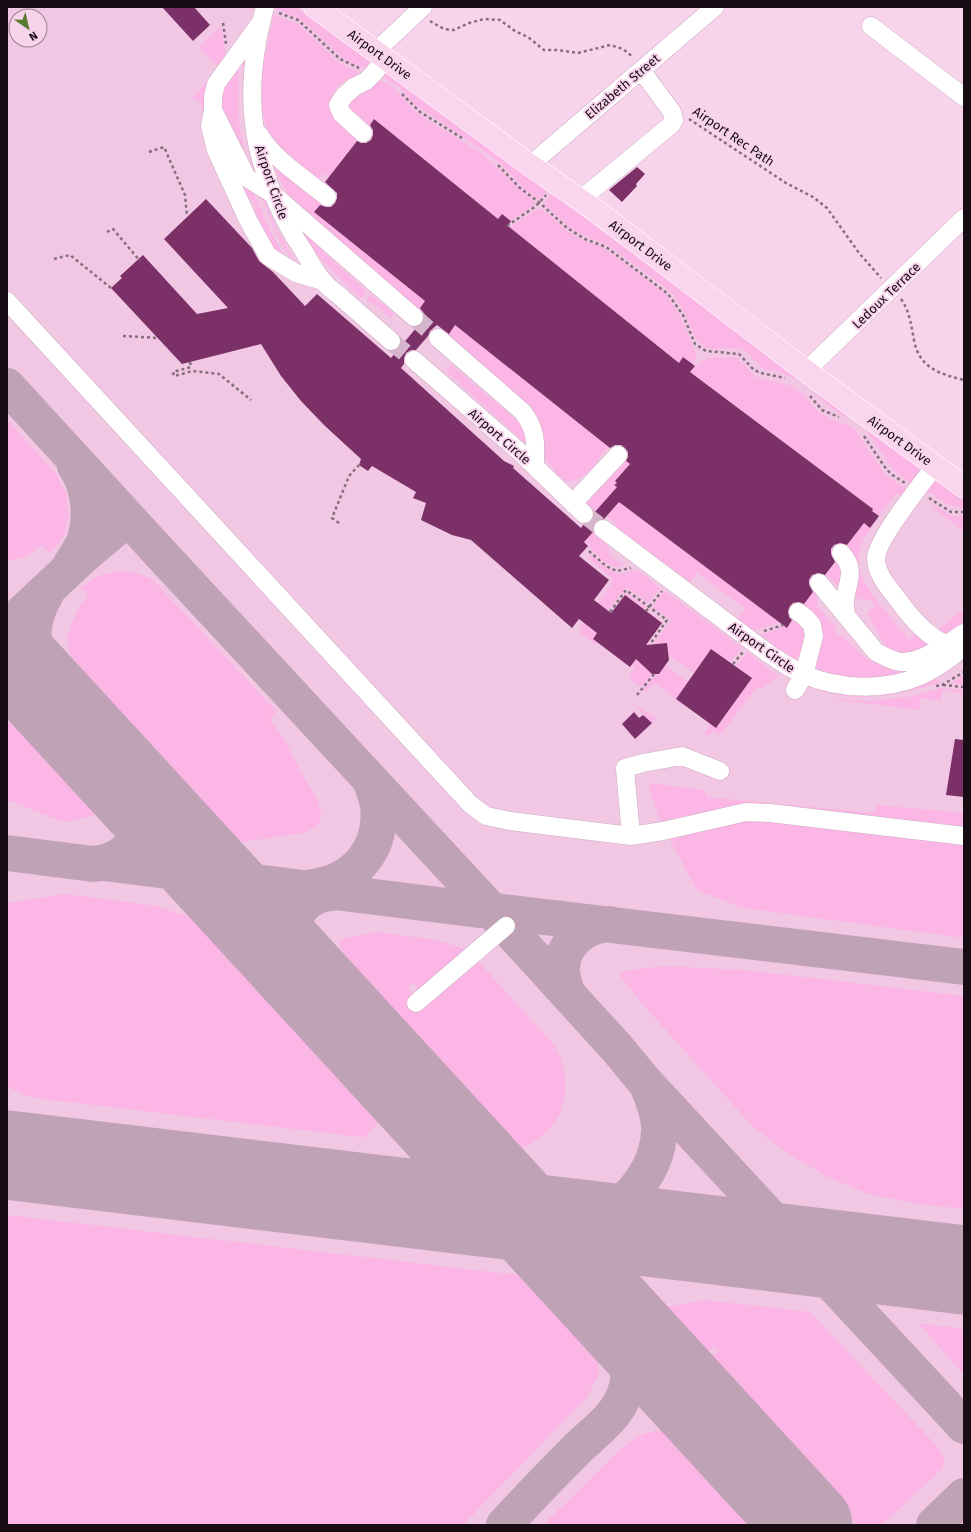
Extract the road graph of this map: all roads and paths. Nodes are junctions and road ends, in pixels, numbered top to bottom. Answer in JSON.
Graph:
{"nodes":[{"id":1,"x":315,"y":7,"type":"edge"},
{"id":2,"x":715,"y":7,"type":"edge"},
{"id":3,"x":422,"y":8,"type":"edge"},
{"id":4,"x":267,"y":14,"type":"edge"},
{"id":5,"x":871,"y":26,"type":"dead end"},
{"id":6,"x":379,"y":61,"type":"junction"},
{"id":7,"x":643,"y":69,"type":"junction"},
{"id":8,"x":402,"y":93,"type":"dead end"},
{"id":9,"x":964,"y":97,"type":"edge"},
{"id":10,"x":213,"y":110,"type":"junction"},
{"id":11,"x":684,"y":113,"type":"dead end"},
{"id":12,"x":254,"y":124,"type":"junction"},
{"id":13,"x":363,"y":133,"type":"dead end"},
{"id":14,"x":463,"y":139,"type":"dead end"},
{"id":15,"x":148,"y":152,"type":"dead end"},
{"id":16,"x":492,"y":160,"type":"dead end"},
{"id":17,"x":530,"y":165,"type":"junction"},
{"id":18,"x":549,"y":192,"type":"dead end"},
{"id":19,"x":274,"y":195,"type":"junction"},
{"id":20,"x":327,"y":197,"type":"dead end"},
{"id":21,"x":580,"y":200,"type":"junction"},
{"id":22,"x":540,"y":203,"type":"junction"},
{"id":23,"x":187,"y":216,"type":"dead end"},
{"id":24,"x":964,"y":218,"type":"edge"},
{"id":25,"x":508,"y":226,"type":"dead end"},
{"id":26,"x":107,"y":232,"type":"dead end"},
{"id":27,"x":54,"y":260,"type":"dead end"},
{"id":28,"x":140,"y":261,"type":"dead end"},
{"id":29,"x":323,"y":281,"type":"junction"},
{"id":30,"x":111,"y":288,"type":"dead end"},
{"id":31,"x":892,"y":290,"type":"junction"},
{"id":32,"x":7,"y":301,"type":"edge"},
{"id":33,"x":414,"y":317,"type":"tunnel mouth"},
{"id":34,"x":123,"y":336,"type":"dead end"},
{"id":35,"x":158,"y":338,"type":"dead end"},
{"id":36,"x":438,"y":338,"type":"tunnel mouth"},
{"id":37,"x":391,"y":341,"type":"tunnel mouth"},
{"id":38,"x":414,"y":360,"type":"tunnel mouth"},
{"id":39,"x":190,"y":362,"type":"dead end"},
{"id":40,"x":797,"y":376,"type":"junction"},
{"id":41,"x":964,"y":380,"type":"edge"},
{"id":42,"x":808,"y":393,"type":"dead end"},
{"id":43,"x":250,"y":400,"type":"dead end"},
{"id":44,"x":844,"y":419,"type":"dead end"},
{"id":45,"x":860,"y":431,"type":"dead end"},
{"id":46,"x":618,"y":455,"type":"dead end"},
{"id":47,"x":359,"y":465,"type":"dead end"},
{"id":48,"x":935,"y":466,"type":"junction"},
{"id":49,"x":535,"y":467,"type":"junction"},
{"id":50,"x":908,"y":485,"type":"dead end"},
{"id":51,"x":964,"y":487,"type":"edge"},
{"id":52,"x":928,"y":497,"type":"dead end"},
{"id":53,"x":964,"y":512,"type":"edge"},
{"id":54,"x":339,"y":523,"type":"dead end"},
{"id":55,"x":604,"y":529,"type":"tunnel mouth"},
{"id":56,"x":842,"y":553,"type":"dead end"},
{"id":57,"x":819,"y":583,"type":"dead end"},
{"id":58,"x":659,"y":594,"type":"dead end"},
{"id":59,"x":649,"y":607,"type":"junction"},
{"id":60,"x":646,"y":611,"type":"dead end"},
{"id":61,"x":610,"y":612,"type":"dead end"},
{"id":62,"x":798,"y":612,"type":"dead end"},
{"id":63,"x":846,"y":616,"type":"junction"},
{"id":64,"x":964,"y":633,"type":"edge"},
{"id":65,"x":651,"y":643,"type":"dead end"},
{"id":66,"x":945,"y":644,"type":"junction"},
{"id":67,"x":964,"y":648,"type":"edge"},
{"id":68,"x":741,"y":654,"type":"dead end"},
{"id":69,"x":733,"y":664,"type":"dead end"},
{"id":70,"x":654,"y":674,"type":"dead end"},
{"id":71,"x":799,"y":682,"type":"junction"},
{"id":72,"x":942,"y":685,"type":"dead end"},
{"id":73,"x":964,"y":687,"type":"edge"},
{"id":74,"x":637,"y":695,"type":"dead end"},
{"id":75,"x":720,"y":771,"type":"dead end"},
{"id":76,"x":631,"y":836,"type":"junction"},
{"id":77,"x":964,"y":836,"type":"edge"},
{"id":78,"x":506,"y":926,"type":"dead end"},
{"id":79,"x":417,"y":996,"type":"dead end"}],
"edges":[{"from":1,"to":6,"type":"main road","name":"Airport Drive"},
{"from":2,"to":7,"type":"street","name":"Elizabeth Street"},
{"from":3,"to":6,"type":"street"},
{"from":3,"to":7,"type":"path"},
{"from":4,"to":6,"type":"path"},
{"from":4,"to":10,"type":"street"},
{"from":4,"to":12,"type":"street","name":"Airport Circle"},
{"from":5,"to":9,"type":"street"},
{"from":6,"to":13,"type":"street"},
{"from":6,"to":17,"type":"main road","name":"Airport Drive"},
{"from":7,"to":17,"type":"street","name":"Elizabeth Street"},
{"from":7,"to":21,"type":"street"},
{"from":8,"to":14,"type":"path"},
{"from":10,"to":19,"type":"street"},
{"from":10,"to":29,"type":"street"},
{"from":11,"to":31,"type":"path","name":"Airport Rec Path"},
{"from":12,"to":19,"type":"street","name":"Airport Circle"},
{"from":12,"to":20,"type":"street"},
{"from":15,"to":23,"type":"path"},
{"from":16,"to":22,"type":"path"},
{"from":17,"to":21,"type":"main road","name":"Airport Drive"},
{"from":18,"to":22,"type":"path"},
{"from":19,"to":29,"type":"street","name":"Airport Circle"},
{"from":19,"to":33,"type":"street"},
{"from":21,"to":40,"type":"main road","name":"Airport Drive"},
{"from":22,"to":25,"type":"path"},
{"from":22,"to":40,"type":"path"},
{"from":24,"to":31,"type":"street","name":"Ledoux Terrace"},
{"from":26,"to":28,"type":"path"},
{"from":27,"to":30,"type":"path"},
{"from":29,"to":37,"type":"street","name":"Airport Circle"},
{"from":31,"to":40,"type":"street","name":"Ledoux Terrace"},
{"from":31,"to":41,"type":"path","name":"Airport Rec Path"},
{"from":32,"to":76,"type":"street"},
{"from":34,"to":35,"type":"path"},
{"from":36,"to":49,"type":"street"},
{"from":38,"to":49,"type":"street","name":"Airport Circle"},
{"from":39,"to":43,"type":"path"},
{"from":40,"to":48,"type":"main road","name":"Airport Drive"},
{"from":42,"to":44,"type":"path"},
{"from":45,"to":50,"type":"path"},
{"from":46,"to":49,"type":"street","name":"Airport Circle"},
{"from":47,"to":54,"type":"path"},
{"from":48,"to":51,"type":"main road","name":"Airport Drive"},
{"from":48,"to":66,"type":"street"},
{"from":52,"to":53,"type":"path"},
{"from":55,"to":71,"type":"street","name":"Airport Circle"},
{"from":56,"to":63,"type":"street"},
{"from":57,"to":63,"type":"street"},
{"from":58,"to":59,"type":"path"},
{"from":59,"to":60,"type":"path"},
{"from":59,"to":61,"type":"path"},
{"from":59,"to":65,"type":"path"},
{"from":62,"to":71,"type":"street"},
{"from":63,"to":66,"type":"street"},
{"from":64,"to":66,"type":"street"},
{"from":67,"to":71,"type":"street","name":"Airport Circle"},
{"from":68,"to":69,"type":"path"},
{"from":70,"to":74,"type":"path"},
{"from":72,"to":73,"type":"path"},
{"from":75,"to":76,"type":"street"},
{"from":76,"to":77,"type":"street"},
{"from":78,"to":79,"type":"street"}]}
